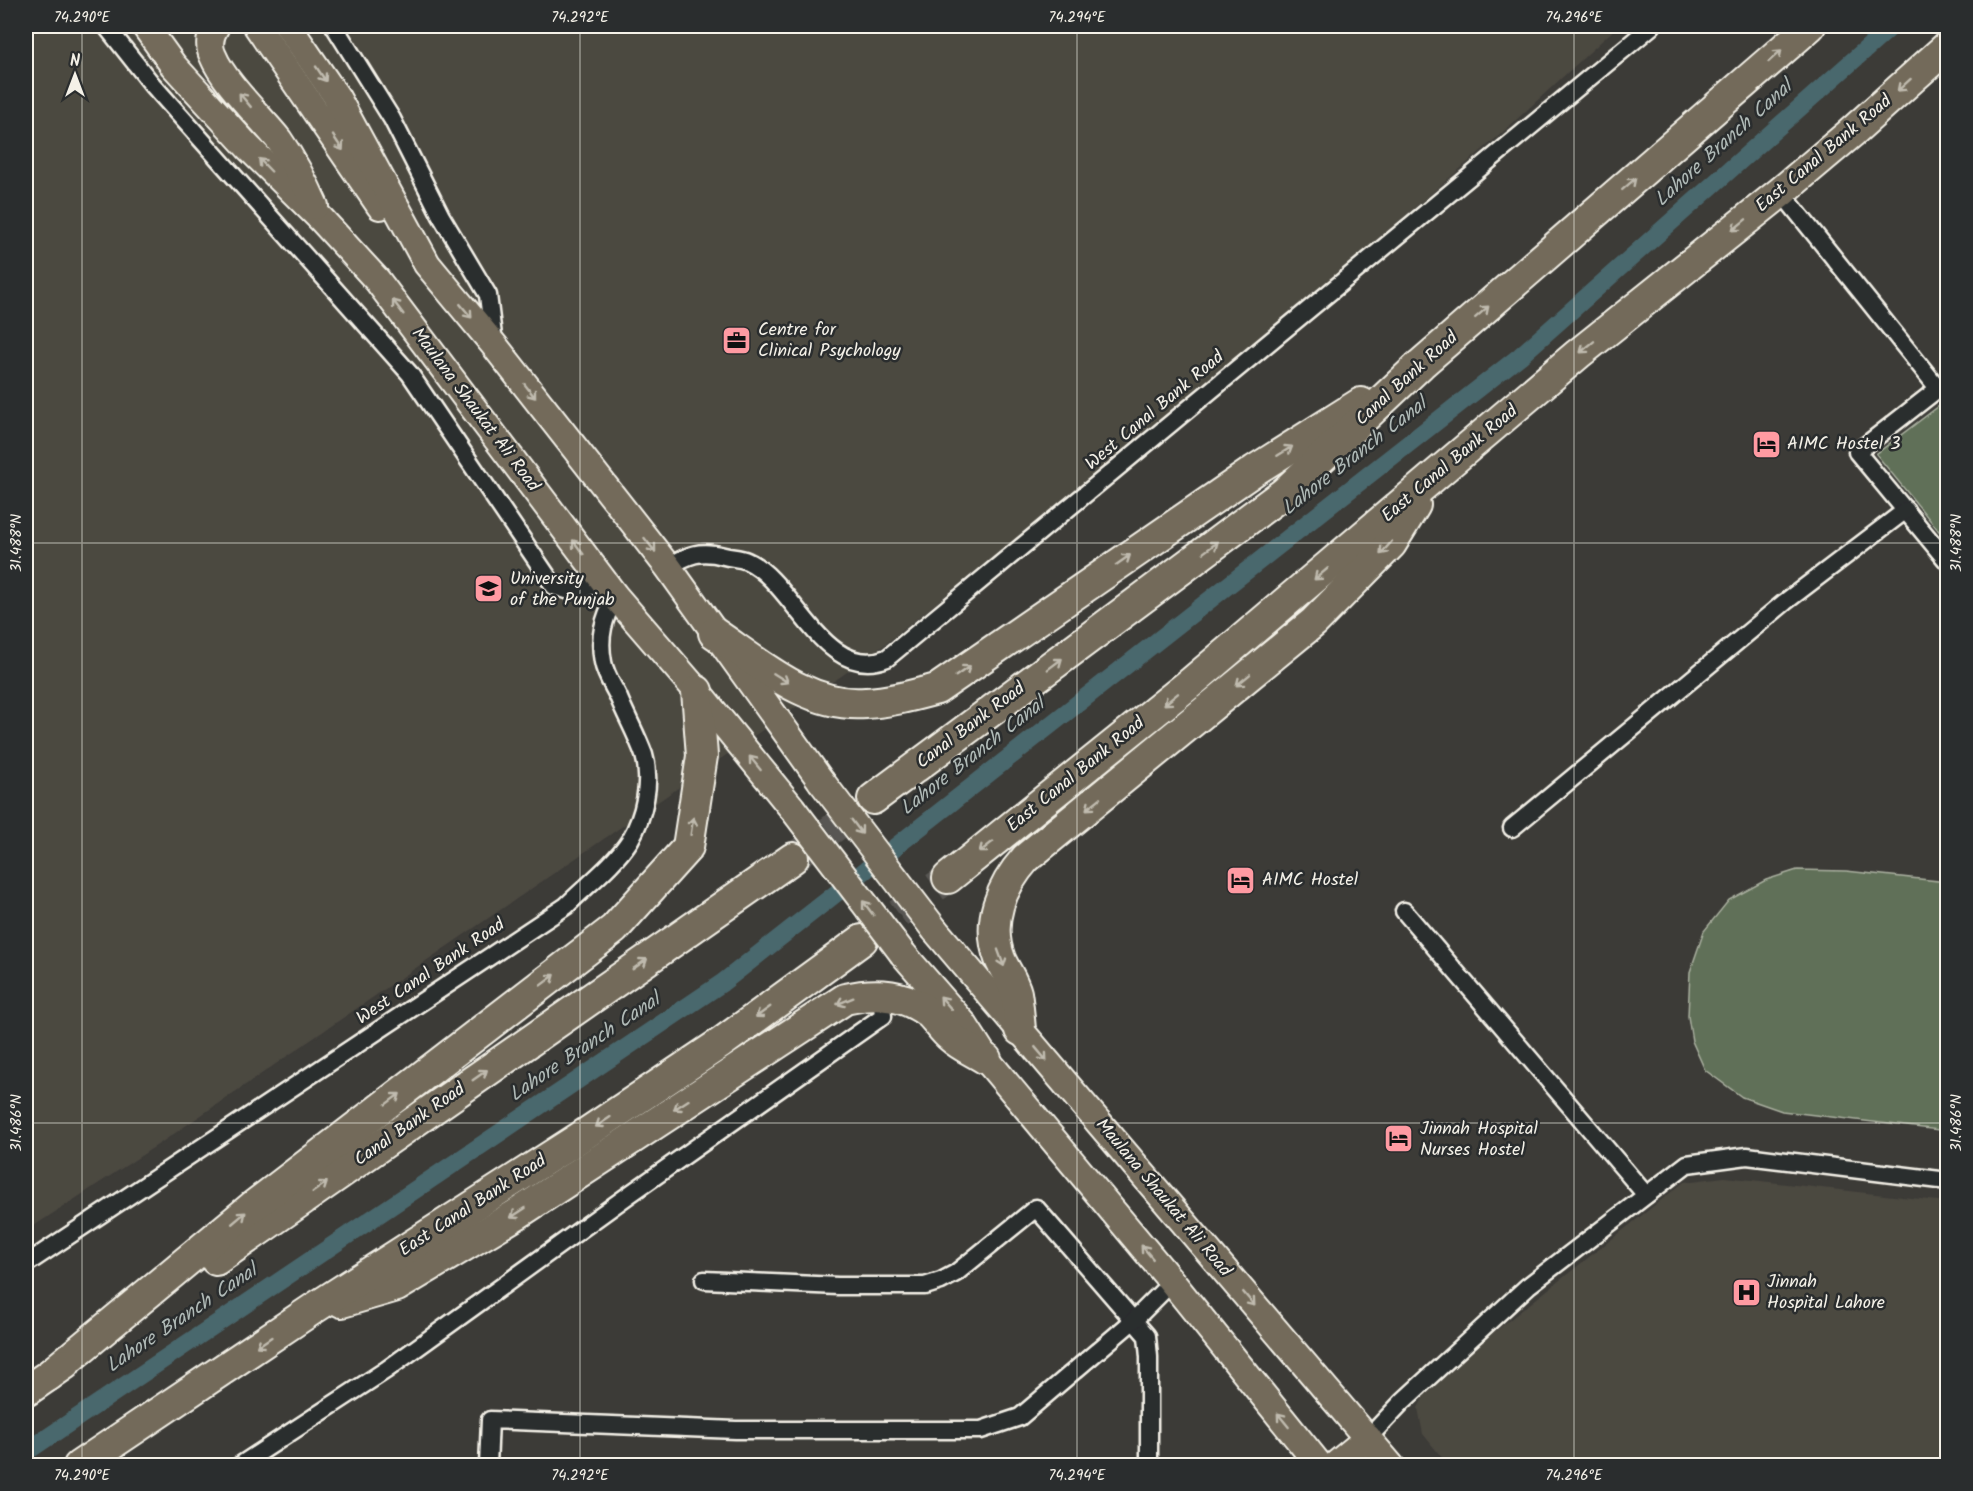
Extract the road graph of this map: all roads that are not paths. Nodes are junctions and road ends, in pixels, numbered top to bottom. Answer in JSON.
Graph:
{"nodes":[{"id":1,"x":106,"y":26,"type":"edge"},
{"id":2,"x":145,"y":26,"type":"edge"},
{"id":3,"x":216,"y":26,"type":"edge"},
{"id":4,"x":257,"y":26,"type":"edge"},
{"id":5,"x":288,"y":26,"type":"edge"},
{"id":6,"x":334,"y":26,"type":"edge"},
{"id":7,"x":1652,"y":26,"type":"edge"},
{"id":8,"x":1810,"y":26,"type":"edge"},
{"id":9,"x":1947,"y":46,"type":"edge"},
{"id":10,"x":1781,"y":192,"type":"junction"},
{"id":11,"x":321,"y":219,"type":"junction"},
{"id":12,"x":418,"y":249,"type":"junction"},
{"id":13,"x":494,"y":345,"type":"junction"},
{"id":14,"x":1421,"y":364,"type":"junction"},
{"id":15,"x":1943,"y":385,"type":"edge"},
{"id":16,"x":1429,"y":482,"type":"junction"},
{"id":17,"x":1906,"y":510,"type":"junction"},
{"id":18,"x":1947,"y":562,"type":"edge"},
{"id":19,"x":668,"y":567,"type":"junction"},
{"id":20,"x":610,"y":590,"type":"junction"},
{"id":21,"x":714,"y":633,"type":"junction"},
{"id":22,"x":698,"y":691,"type":"junction"},
{"id":23,"x":873,"y":800,"type":"tunnel mouth"},
{"id":24,"x":1512,"y":828,"type":"dead end"},
{"id":25,"x":793,"y":858,"type":"tunnel mouth"},
{"id":26,"x":948,"y":878,"type":"tunnel mouth"},
{"id":27,"x":1404,"y":911,"type":"dead end"},
{"id":28,"x":862,"y":940,"type":"tunnel mouth"},
{"id":29,"x":881,"y":995,"type":"junction"},
{"id":30,"x":1020,"y":1030,"type":"junction"},
{"id":31,"x":986,"y":1059,"type":"junction"},
{"id":32,"x":1947,"y":1181,"type":"edge"},
{"id":33,"x":1646,"y":1195,"type":"junction"},
{"id":34,"x":26,"y":1264,"type":"edge"},
{"id":35,"x":704,"y":1281,"type":"dead end"},
{"id":36,"x":1172,"y":1282,"type":"junction"},
{"id":37,"x":313,"y":1310,"type":"junction"},
{"id":38,"x":1134,"y":1320,"type":"junction"},
{"id":39,"x":37,"y":1384,"type":"edge"},
{"id":40,"x":1368,"y":1438,"type":"junction"},
{"id":41,"x":79,"y":1466,"type":"edge"},
{"id":42,"x":239,"y":1466,"type":"edge"},
{"id":43,"x":488,"y":1466,"type":"edge"},
{"id":44,"x":1149,"y":1466,"type":"edge"},
{"id":45,"x":1320,"y":1466,"type":"edge"},
{"id":46,"x":1334,"y":1466,"type":"edge"},
{"id":47,"x":1391,"y":1466,"type":"edge"}],
"edges":[{"from":1,"to":20,"type":"street"},
{"from":11,"to":2,"type":"main road","name":"Maulana Shaukat Ali Road","one_way":true},
{"from":11,"to":3,"type":"main road","one_way":true},
{"from":4,"to":12,"type":"main road","one_way":true},
{"from":5,"to":12,"type":"main road","one_way":true},
{"from":6,"to":13,"type":"street"},
{"from":7,"to":19,"type":"street","name":"West Canal Bank Road"},
{"from":14,"to":8,"type":"highway","name":"Canal Bank Road","one_way":true},
{"from":9,"to":10,"type":"highway","name":"East Canal Bank Road","one_way":true},
{"from":10,"to":15,"type":"street"},
{"from":10,"to":16,"type":"highway","name":"East Canal Bank Road","one_way":true},
{"from":20,"to":11,"type":"main road","name":"Maulana Shaukat Ali Road","one_way":true},
{"from":12,"to":13,"type":"main road","one_way":true},
{"from":13,"to":19,"type":"main road","one_way":true},
{"from":21,"to":14,"type":"highway","one_way":true},
{"from":23,"to":14,"type":"highway","name":"Canal Bank Road","one_way":true},
{"from":15,"to":17,"type":"street"},
{"from":16,"to":26,"type":"highway","name":"East Canal Bank Road","one_way":true},
{"from":16,"to":30,"type":"highway","one_way":true},
{"from":17,"to":18,"type":"street"},
{"from":17,"to":24,"type":"street"},
{"from":19,"to":21,"type":"main road"},
{"from":20,"to":22,"type":"main road","name":"Maulana Shaukat Ali Road"},
{"from":20,"to":34,"type":"street","name":"West Canal Bank Road"},
{"from":21,"to":30,"type":"main road","name":"Maulana Shaukat Ali Road","one_way":true,"bridge":true},
{"from":31,"to":22,"type":"main road","name":"Maulana Shaukat Ali Road","one_way":true,"bridge":true},
{"from":39,"to":22,"type":"highway","one_way":true},
{"from":39,"to":25,"type":"highway","name":"Canal Bank Road","one_way":true},
{"from":27,"to":33,"type":"street"},
{"from":28,"to":37,"type":"highway","name":"East Canal Bank Road","one_way":true},
{"from":29,"to":31,"type":"highway"},
{"from":29,"to":37,"type":"highway","one_way":true},
{"from":29,"to":42,"type":"street"},
{"from":30,"to":40,"type":"main road","name":"Maulana Shaukat Ali Road","one_way":true},
{"from":36,"to":31,"type":"main road","one_way":true},
{"from":32,"to":33,"type":"street"},
{"from":33,"to":40,"type":"street"},
{"from":35,"to":38,"type":"street"},
{"from":36,"to":38,"type":"street"},
{"from":45,"to":36,"type":"main road","one_way":true},
{"from":37,"to":41,"type":"highway","name":"East Canal Bank Road","one_way":true},
{"from":38,"to":43,"type":"street"},
{"from":38,"to":44,"type":"street"},
{"from":40,"to":46,"type":"main road"},
{"from":40,"to":47,"type":"main road","name":"Maulana Shaukat Ali Road"}]}
